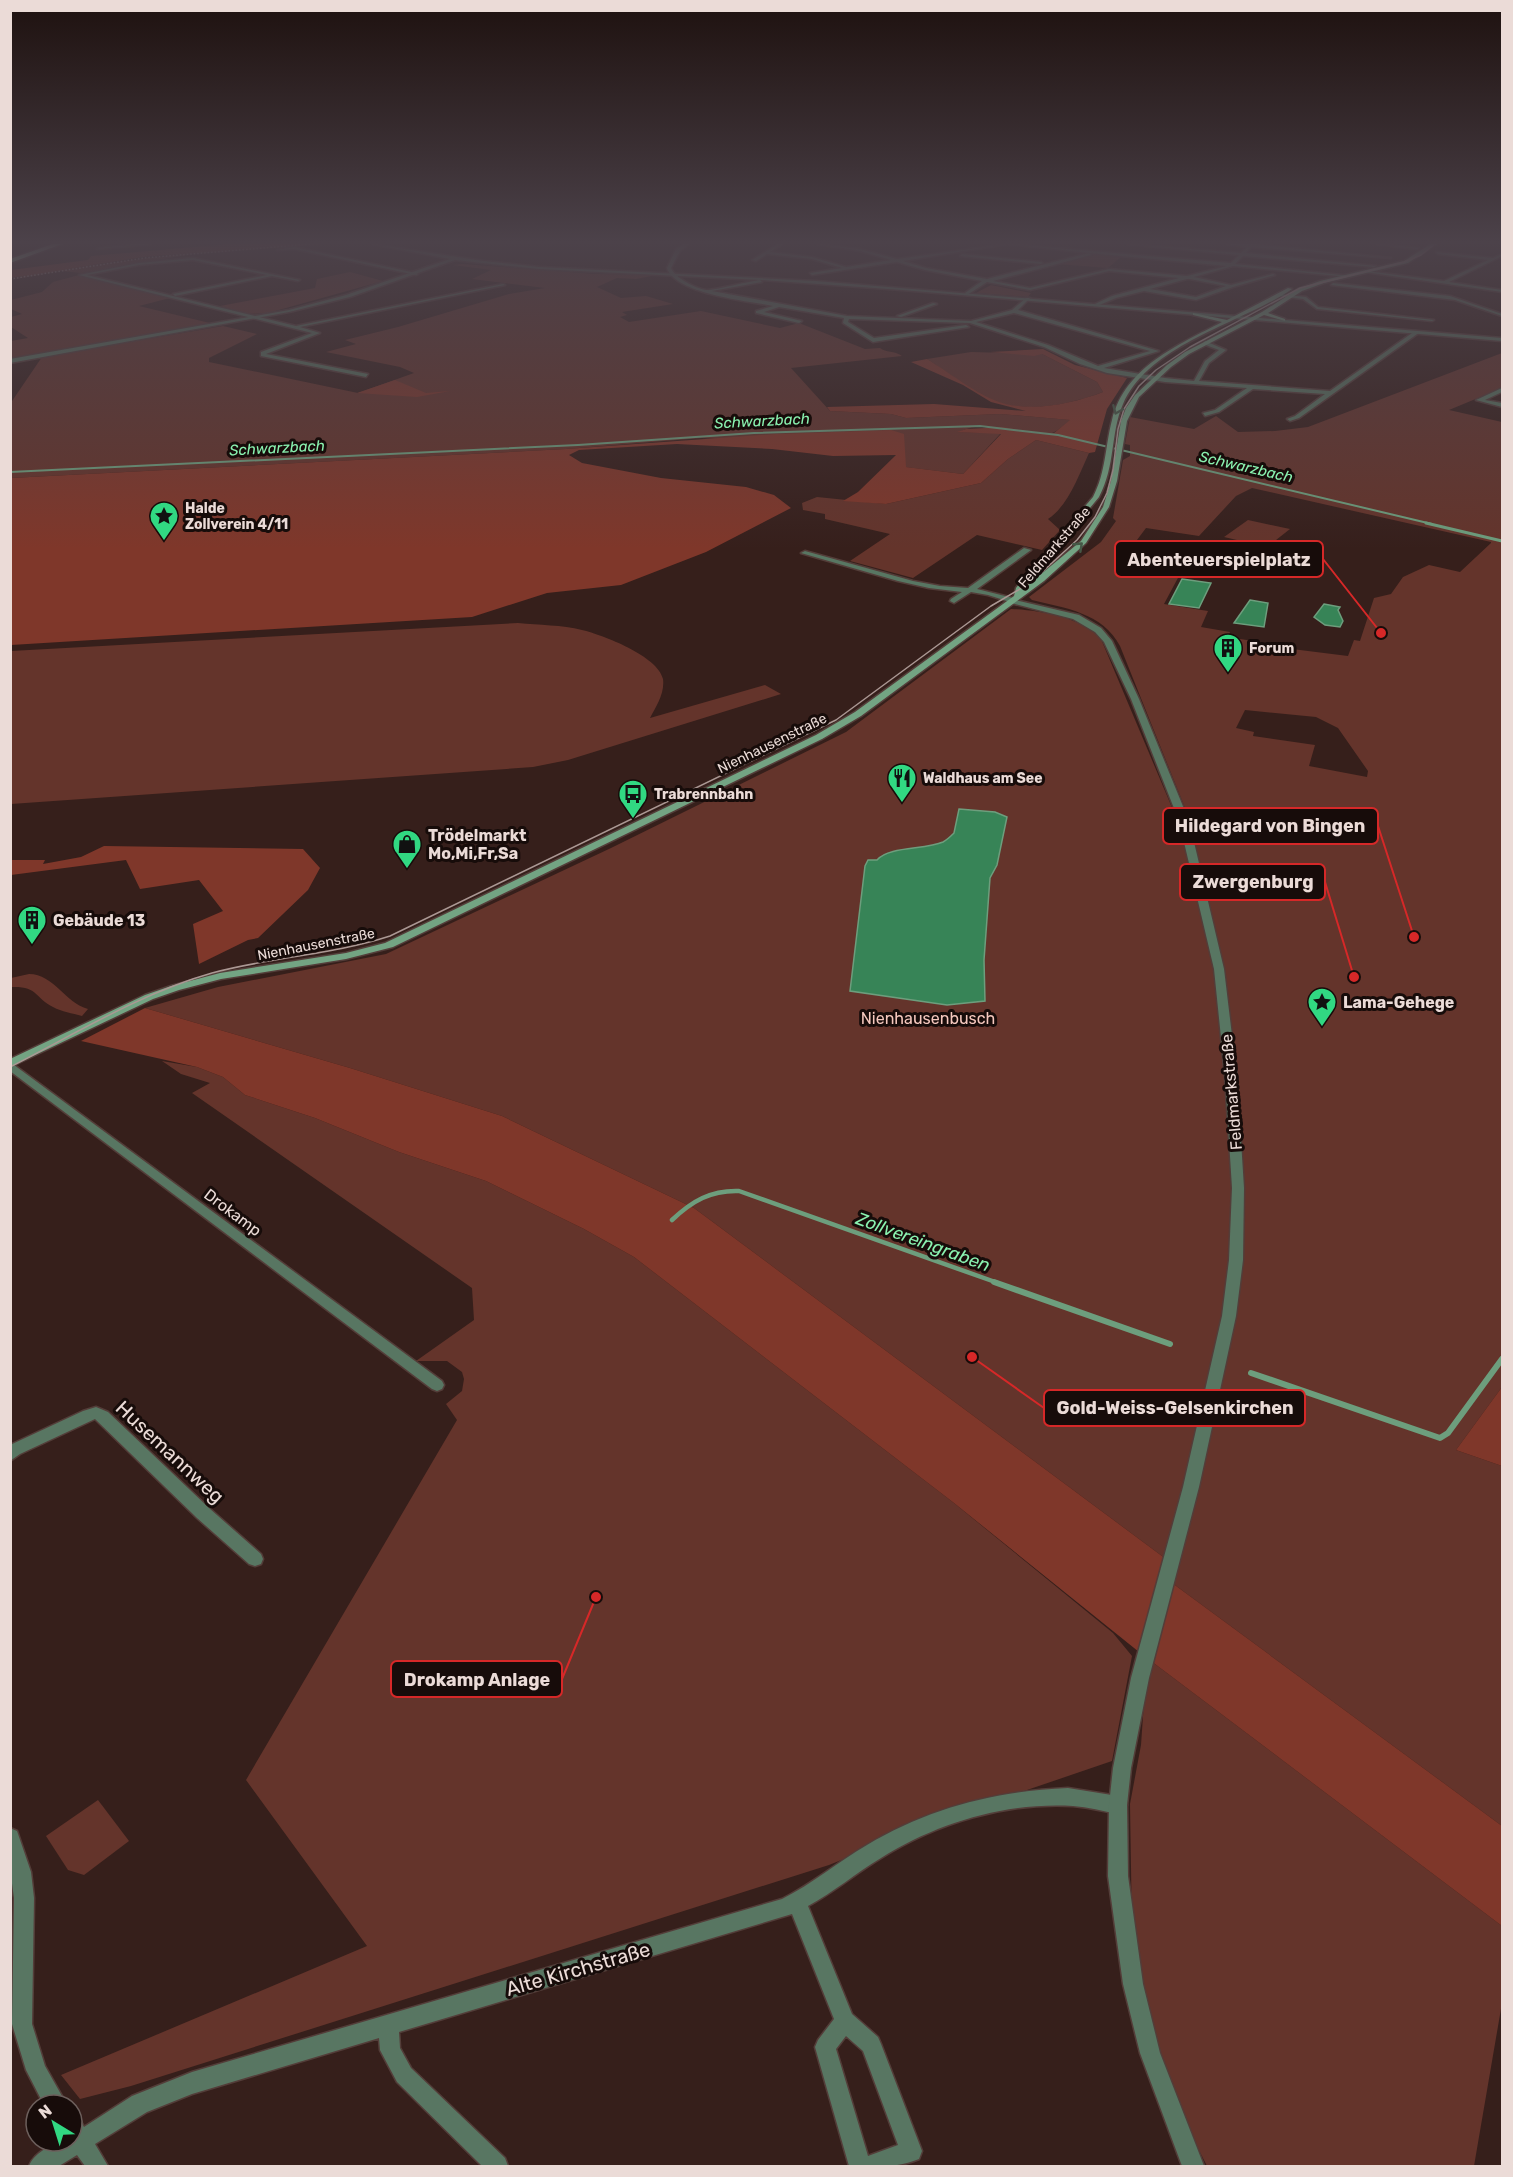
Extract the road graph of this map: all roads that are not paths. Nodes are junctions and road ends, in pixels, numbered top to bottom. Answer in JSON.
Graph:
{"nodes":[{"id":1,"x":99,"y":346,"type":"edge"},
{"id":2,"x":279,"y":346,"type":"edge"},
{"id":3,"x":1045,"y":346,"type":"edge"},
{"id":4,"x":1137,"y":346,"type":"edge"},
{"id":5,"x":1182,"y":346,"type":"edge"},
{"id":6,"x":1200,"y":346,"type":"edge"},
{"id":7,"x":1212,"y":346,"type":"edge"},
{"id":8,"x":1398,"y":346,"type":"edge"},
{"id":9,"x":10,"y":361,"type":"edge"},
{"id":10,"x":1097,"y":368,"type":"junction"},
{"id":11,"x":366,"y":375,"type":"dead end"},
{"id":12,"x":1138,"y":376,"type":"junction"},
{"id":13,"x":1154,"y":379,"type":"junction"},
{"id":14,"x":1196,"y":382,"type":"junction"},
{"id":15,"x":1252,"y":387,"type":"junction"},
{"id":16,"x":1503,"y":390,"type":"edge"},
{"id":17,"x":1331,"y":393,"type":"junction"},
{"id":18,"x":1503,"y":405,"type":"edge"},
{"id":19,"x":1205,"y":414,"type":"dead end"},
{"id":20,"x":1290,"y":419,"type":"dead end"},
{"id":21,"x":1028,"y":550,"type":"dead end"},
{"id":22,"x":805,"y":553,"type":"dead end"},
{"id":23,"x":972,"y":589,"type":"junction"},
{"id":24,"x":1011,"y":600,"type":"junction"},
{"id":25,"x":954,"y":601,"type":"dead end"},
{"id":26,"x":10,"y":1065,"type":"edge"},
{"id":27,"x":437,"y":1386,"type":"dead end"},
{"id":28,"x":12,"y":1451,"type":"edge"},
{"id":29,"x":255,"y":1558,"type":"dead end"},
{"id":30,"x":1118,"y":1804,"type":"junction"},
{"id":31,"x":10,"y":1837,"type":"edge"},
{"id":32,"x":797,"y":1902,"type":"junction"},
{"id":33,"x":845,"y":2021,"type":"junction"},
{"id":34,"x":388,"y":2025,"type":"junction"},
{"id":35,"x":49,"y":2093,"type":"edge"},
{"id":36,"x":84,"y":2131,"type":"edge"},
{"id":37,"x":84,"y":2147,"type":"edge"},
{"id":38,"x":55,"y":2153,"type":"edge"},
{"id":39,"x":40,"y":2166,"type":"edge"},
{"id":40,"x":97,"y":2166,"type":"edge"},
{"id":41,"x":497,"y":2166,"type":"edge"},
{"id":42,"x":860,"y":2166,"type":"edge"},
{"id":43,"x":869,"y":2166,"type":"edge"},
{"id":44,"x":1193,"y":2166,"type":"edge"}],
"edges":[{"from":1,"to":9,"type":"street"},
{"from":2,"to":11,"type":"street"},
{"from":3,"to":10,"type":"street"},
{"from":4,"to":10,"type":"street"},
{"from":5,"to":12,"type":"main road","name":"Feldmarkstraße"},
{"from":6,"to":13,"type":"main road","name":"Feldmarkstraße"},
{"from":7,"to":14,"type":"street"},
{"from":8,"to":17,"type":"street"},
{"from":10,"to":12,"type":"street"},
{"from":12,"to":13,"type":"street"},
{"from":12,"to":24,"type":"main road","name":"Feldmarkstraße","one_way":true},
{"from":13,"to":14,"type":"street"},
{"from":24,"to":13,"type":"main road","name":"Feldmarkstraße","one_way":true},
{"from":14,"to":15,"type":"street"},
{"from":15,"to":17,"type":"street"},
{"from":15,"to":19,"type":"street"},
{"from":16,"to":18,"type":"street"},
{"from":17,"to":20,"type":"street"},
{"from":21,"to":23,"type":"street"},
{"from":22,"to":23,"type":"street"},
{"from":23,"to":24,"type":"street"},
{"from":23,"to":25,"type":"street"},
{"from":24,"to":26,"type":"main road","name":"Nienhausenstraße"},
{"from":24,"to":30,"type":"street","name":"Feldmarkstraße"},
{"from":26,"to":27,"type":"street","name":"Drokamp"},
{"from":28,"to":29,"type":"street","name":"Husemannweg"},
{"from":30,"to":32,"type":"street","name":"Alte Kirchstraße"},
{"from":30,"to":44,"type":"street","name":"Feldmarkstraße"},
{"from":31,"to":35,"type":"street"},
{"from":32,"to":33,"type":"street"},
{"from":32,"to":34,"type":"street","name":"Alte Kirchstraße"},
{"from":33,"to":42,"type":"street"},
{"from":33,"to":43,"type":"street"},
{"from":34,"to":36,"type":"street","name":"Alte Kirchstraße"},
{"from":34,"to":41,"type":"street"},
{"from":37,"to":40,"type":"street"},
{"from":38,"to":39,"type":"street","name":"Alte Kirchstraße"}]}
